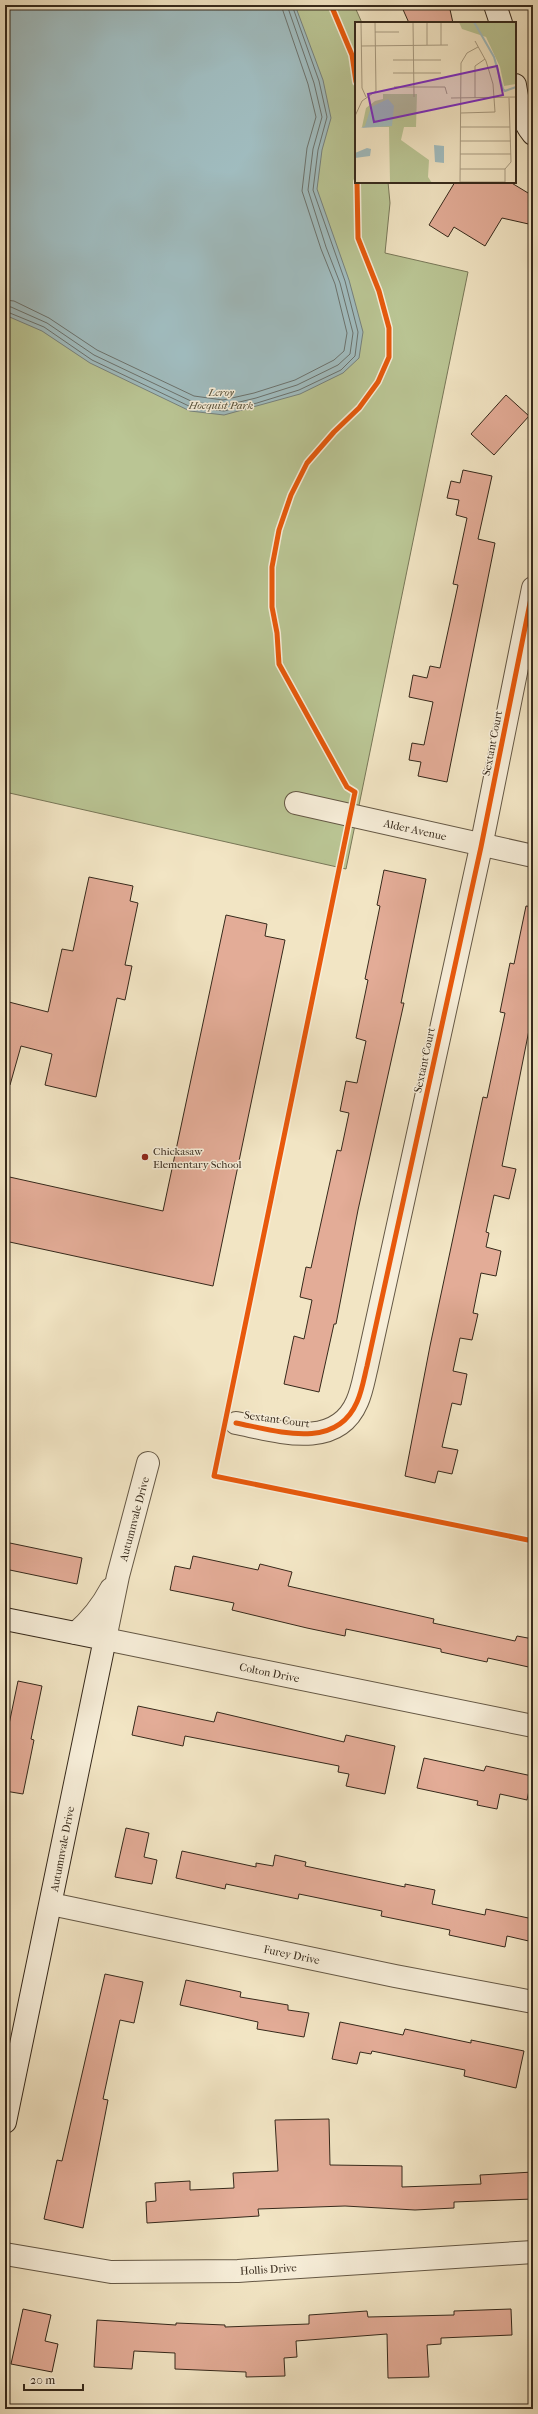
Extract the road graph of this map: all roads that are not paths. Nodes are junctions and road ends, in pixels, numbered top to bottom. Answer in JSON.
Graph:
{"nodes":[{"id":1,"x":495,"y":5,"type":"edge"},
{"id":2,"x":501,"y":22,"type":"edge"},
{"id":3,"x":516,"y":91,"type":"edge"},
{"id":4,"x":533,"y":134,"type":"edge"},
{"id":5,"x":533,"y":588,"type":"edge"},
{"id":6,"x":296,"y":803,"type":"dead end"},
{"id":7,"x":481,"y":847,"type":"junction"},
{"id":8,"x":533,"y":856,"type":"edge"},
{"id":9,"x":236,"y":1423,"type":"dead end"},
{"id":10,"x":148,"y":1463,"type":"dead end"},
{"id":11,"x":118,"y":1576,"type":"junction"},
{"id":12,"x":5,"y":1619,"type":"edge"},
{"id":13,"x":76,"y":1633,"type":"junction"},
{"id":14,"x":105,"y":1639,"type":"junction"},
{"id":15,"x":533,"y":1726,"type":"edge"},
{"id":16,"x":51,"y":1904,"type":"junction"},
{"id":17,"x":533,"y":2002,"type":"edge"},
{"id":18,"x":5,"y":2122,"type":"edge"},
{"id":19,"x":533,"y":2252,"type":"edge"},
{"id":20,"x":5,"y":2254,"type":"edge"}],
"edges":[{"from":1,"to":2,"type":"street"},
{"from":3,"to":4,"type":"street"},
{"from":5,"to":7,"type":"street","name":"Sextant Court"},
{"from":6,"to":7,"type":"street","name":"Alder Avenue"},
{"from":7,"to":8,"type":"street","name":"Alder Avenue"},
{"from":7,"to":9,"type":"street","name":"Sextant Court"},
{"from":10,"to":11,"type":"street","name":"Autumnvale Drive"},
{"from":11,"to":13,"type":"street","name":"Autumnvale Drive"},
{"from":11,"to":14,"type":"street","name":"Autumnvale Drive"},
{"from":12,"to":13,"type":"street","name":"Colton Drive"},
{"from":13,"to":14,"type":"street","name":"Colton Drive"},
{"from":14,"to":15,"type":"street","name":"Colton Drive"},
{"from":14,"to":16,"type":"street","name":"Autumnvale Drive"},
{"from":16,"to":17,"type":"street","name":"Furey Drive"},
{"from":16,"to":18,"type":"street","name":"Autumnvale Drive"},
{"from":19,"to":20,"type":"street","name":"Hollis Drive"}]}
